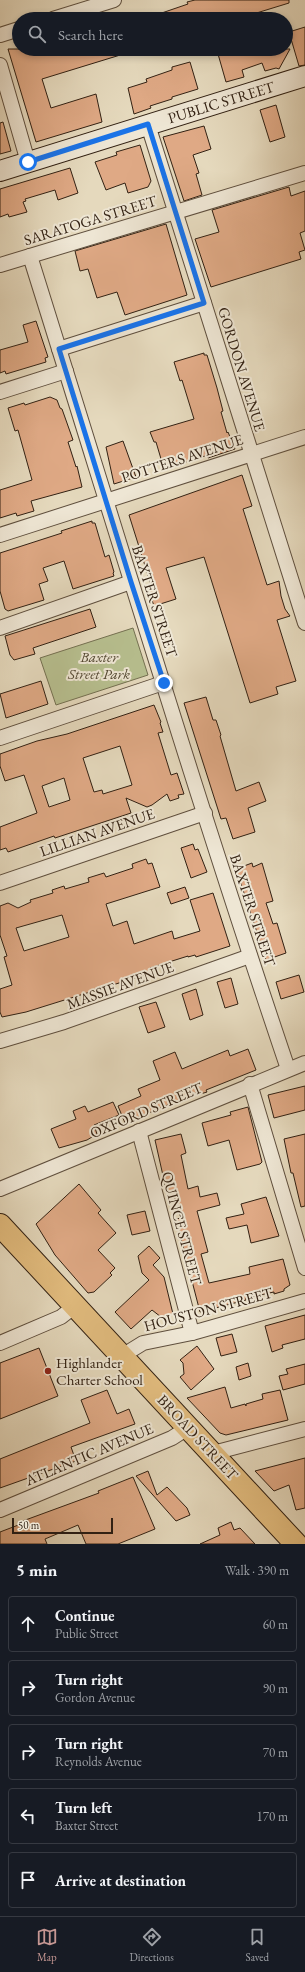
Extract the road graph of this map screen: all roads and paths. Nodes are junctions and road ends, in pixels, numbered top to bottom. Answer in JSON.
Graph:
{"nodes":[{"id":1,"x":114,"y":0,"type":"edge"},
{"id":2,"x":75,"y":12,"type":"edge"},
{"id":3,"x":12,"y":32,"type":"edge"},
{"id":4,"x":0,"y":35,"type":"edge"},
{"id":5,"x":0,"y":65,"type":"edge"},
{"id":6,"x":305,"y":76,"type":"edge"},
{"id":7,"x":148,"y":124,"type":"junction"},
{"id":8,"x":28,"y":162,"type":"junction"},
{"id":9,"x":0,"y":171,"type":"edge"},
{"id":10,"x":305,"y":173,"type":"edge"},
{"id":11,"x":176,"y":212,"type":"junction"},
{"id":12,"x":30,"y":256,"type":"junction"},
{"id":13,"x":0,"y":265,"type":"edge"},
{"id":14,"x":204,"y":303,"type":"junction"},
{"id":15,"x":59,"y":349,"type":"junction"},
{"id":16,"x":66,"y":371,"type":"junction"},
{"id":17,"x":0,"y":392,"type":"edge"},
{"id":18,"x":305,"y":437,"type":"edge"},
{"id":19,"x":251,"y":454,"type":"junction"},
{"id":20,"x":106,"y":500,"type":"junction"},
{"id":21,"x":0,"y":535,"type":"edge"},
{"id":22,"x":131,"y":582,"type":"junction"},
{"id":23,"x":305,"y":623,"type":"edge"},
{"id":24,"x":0,"y":628,"type":"edge"},
{"id":25,"x":164,"y":683,"type":"junction"},
{"id":26,"x":0,"y":738,"type":"edge"},
{"id":27,"x":205,"y":813,"type":"junction"},
{"id":28,"x":0,"y":883,"type":"edge"},
{"id":29,"x":250,"y":956,"type":"junction"},
{"id":30,"x":0,"y":1041,"type":"edge"},
{"id":31,"x":305,"y":1063,"type":"edge"},
{"id":32,"x":288,"y":1069,"type":"junction"},
{"id":33,"x":250,"y":1084,"type":"junction"},
{"id":34,"x":139,"y":1131,"type":"junction"},
{"id":35,"x":0,"y":1189,"type":"edge"},
{"id":36,"x":0,"y":1225,"type":"edge"},
{"id":37,"x":305,"y":1268,"type":"edge"},
{"id":38,"x":305,"y":1301,"type":"edge"},
{"id":39,"x":75,"y":1306,"type":"junction"},
{"id":40,"x":192,"y":1333,"type":"junction"},
{"id":41,"x":0,"y":1343,"type":"edge"},
{"id":42,"x":122,"y":1356,"type":"junction"},
{"id":43,"x":189,"y":1427,"type":"junction"},
{"id":44,"x":305,"y":1429,"type":"edge"},
{"id":45,"x":213,"y":1453,"type":"junction"},
{"id":46,"x":0,"y":1510,"type":"edge"},
{"id":47,"x":296,"y":1544,"type":"edge"}],
"edges":[{"from":1,"to":2,"type":"street"},
{"from":3,"to":4,"type":"street"},
{"from":5,"to":8,"type":"street"},
{"from":6,"to":7,"type":"main road","name":"PUBLIC STREET"},
{"from":7,"to":8,"type":"main road","name":"PUBLIC STREET"},
{"from":7,"to":11,"type":"street","name":"GORDON AVENUE"},
{"from":8,"to":9,"type":"main road","name":"PUBLIC STREET"},
{"from":10,"to":11,"type":"street","name":"SARATOGA STREET"},
{"from":11,"to":12,"type":"street","name":"SARATOGA STREET"},
{"from":11,"to":14,"type":"street","name":"GORDON AVENUE"},
{"from":12,"to":13,"type":"street","name":"SARATOGA STREET"},
{"from":12,"to":15,"type":"street","name":"BAXTER STREET"},
{"from":14,"to":15,"type":"street"},
{"from":14,"to":19,"type":"street","name":"GORDON AVENUE"},
{"from":15,"to":16,"type":"street","name":"BAXTER STREET"},
{"from":16,"to":17,"type":"street"},
{"from":16,"to":20,"type":"street","name":"BAXTER STREET"},
{"from":18,"to":19,"type":"street","name":"POTTERS AVENUE"},
{"from":19,"to":20,"type":"street","name":"POTTERS AVENUE"},
{"from":19,"to":23,"type":"street","name":"GORDON AVENUE"},
{"from":20,"to":21,"type":"street","name":"POTTERS AVENUE"},
{"from":20,"to":22,"type":"street","name":"BAXTER STREET"},
{"from":22,"to":24,"type":"street"},
{"from":22,"to":25,"type":"street","name":"BAXTER STREET"},
{"from":25,"to":26,"type":"street"},
{"from":25,"to":27,"type":"street","name":"BAXTER STREET"},
{"from":27,"to":28,"type":"street","name":"LILLIAN AVENUE"},
{"from":27,"to":29,"type":"street","name":"BAXTER STREET"},
{"from":29,"to":30,"type":"street","name":"MASSIE AVENUE"},
{"from":29,"to":32,"type":"street","name":"BAXTER STREET"},
{"from":31,"to":32,"type":"street","name":"OXFORD STREET"},
{"from":32,"to":33,"type":"street","name":"OXFORD STREET"},
{"from":33,"to":34,"type":"street","name":"OXFORD STREET"},
{"from":33,"to":37,"type":"street"},
{"from":34,"to":35,"type":"street","name":"OXFORD STREET"},
{"from":34,"to":40,"type":"street","name":"QUINCE STREET"},
{"from":36,"to":39,"type":"main road","name":"BROAD STREET"},
{"from":38,"to":40,"type":"street","name":"HOUSTON STREET"},
{"from":39,"to":41,"type":"street"},
{"from":39,"to":42,"type":"main road","name":"BROAD STREET"},
{"from":40,"to":42,"type":"street","name":"HOUSTON STREET"},
{"from":42,"to":43,"type":"main road","name":"BROAD STREET"},
{"from":43,"to":45,"type":"main road","name":"BROAD STREET"},
{"from":43,"to":46,"type":"street","name":"ATLANTIC AVENUE"},
{"from":44,"to":45,"type":"street"},
{"from":45,"to":47,"type":"main road","name":"BROAD STREET"}]}
